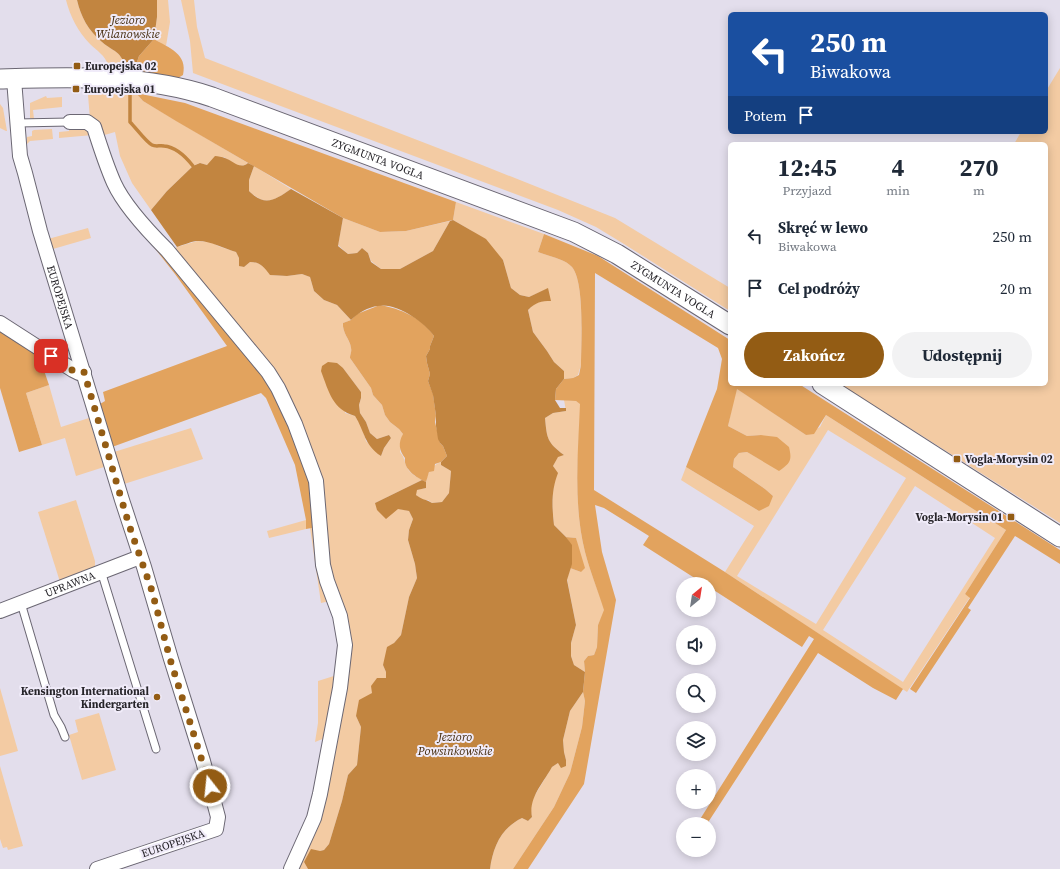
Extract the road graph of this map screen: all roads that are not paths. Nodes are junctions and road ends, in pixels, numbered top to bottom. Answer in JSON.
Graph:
{"nodes":[{"id":1,"x":7,"y":79,"type":"edge"},
{"id":2,"x":70,"y":122,"type":"joint"},
{"id":3,"x":18,"y":124,"type":"junction"},
{"id":4,"x":0,"y":323,"type":"edge"},
{"id":5,"x":728,"y":324,"type":"edge"},
{"id":6,"x":84,"y":372,"type":"junction"},
{"id":7,"x":825,"y":386,"type":"edge"},
{"id":8,"x":1060,"y":536,"type":"edge"},
{"id":9,"x":140,"y":556,"type":"junction"},
{"id":10,"x":101,"y":571,"type":"junction"},
{"id":11,"x":21,"y":603,"type":"junction"},
{"id":12,"x":0,"y":611,"type":"edge"},
{"id":13,"x":65,"y":737,"type":"dead end"},
{"id":14,"x":156,"y":750,"type":"dead end"},
{"id":15,"x":97,"y":869,"type":"edge"},
{"id":16,"x":291,"y":869,"type":"edge"}],
"edges":[{"from":1,"to":3,"type":"street","name":"EUROPEJSKA"},
{"from":1,"to":5,"type":"street","name":"ZYGMUNTA VOGLA"},
{"from":2,"to":3,"type":"lane"},
{"from":2,"to":16,"type":"street"},
{"from":3,"to":6,"type":"street","name":"EUROPEJSKA"},
{"from":4,"to":6,"type":"street"},
{"from":6,"to":9,"type":"street","name":"EUROPEJSKA"},
{"from":7,"to":8,"type":"street"},
{"from":9,"to":10,"type":"street","name":"UPRAWNA"},
{"from":9,"to":15,"type":"street","name":"EUROPEJSKA"},
{"from":10,"to":11,"type":"street","name":"UPRAWNA"},
{"from":10,"to":14,"type":"lane"},
{"from":11,"to":12,"type":"street","name":"UPRAWNA"},
{"from":11,"to":13,"type":"lane"}]}
